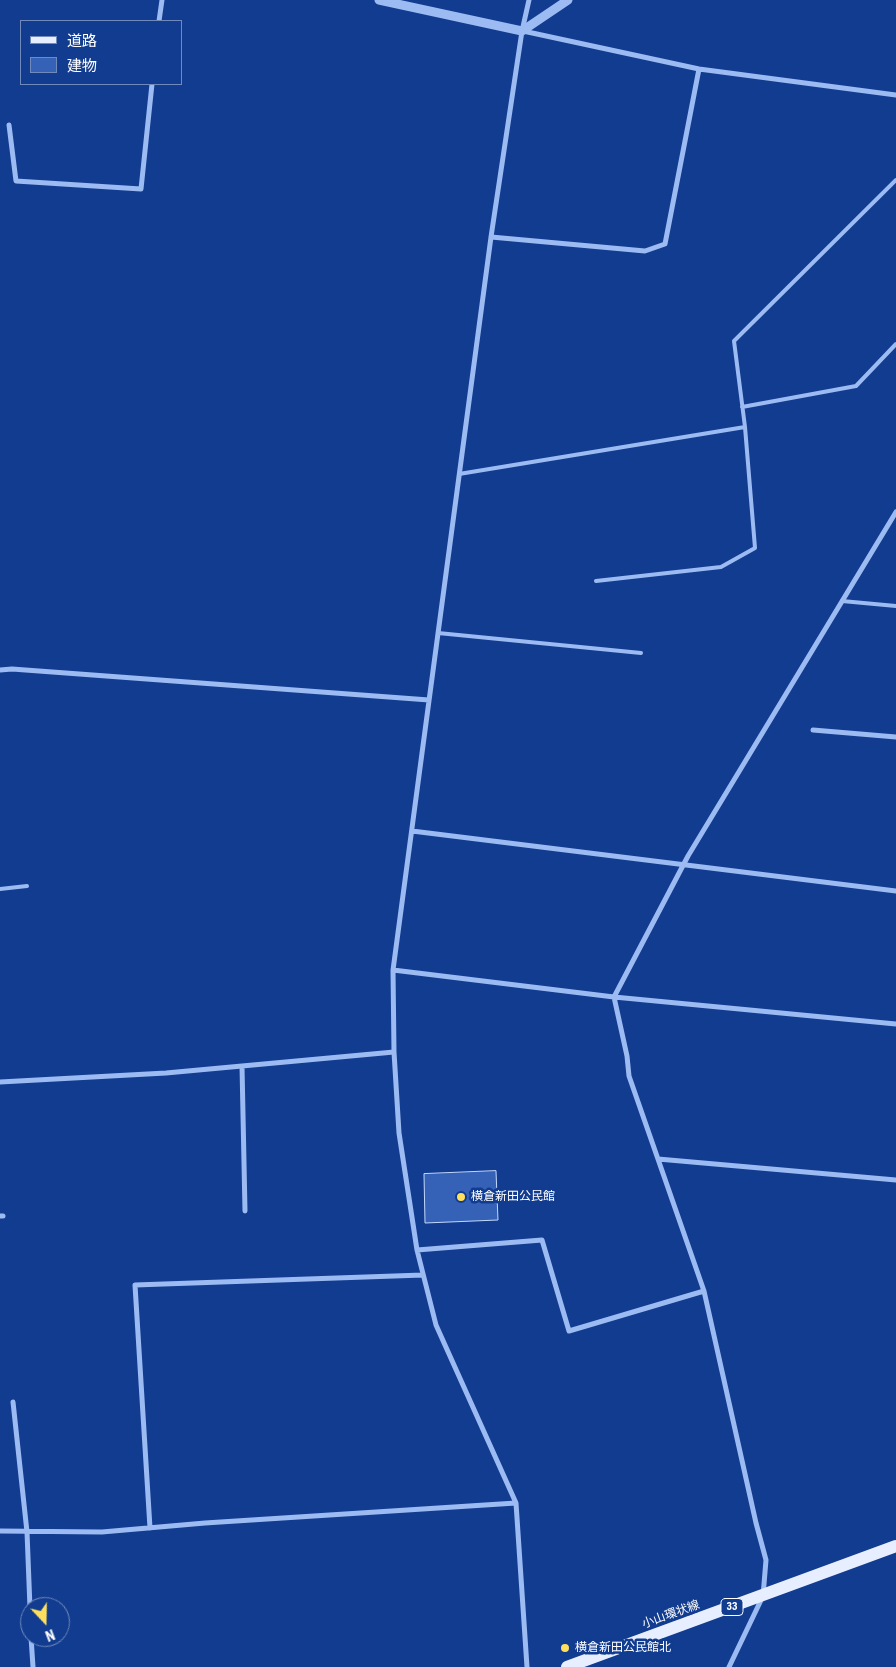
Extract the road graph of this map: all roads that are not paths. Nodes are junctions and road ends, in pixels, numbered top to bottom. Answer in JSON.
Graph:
{"nodes":[{"id":1,"x":162,"y":0,"type":"edge"},
{"id":2,"x":379,"y":0,"type":"edge"},
{"id":3,"x":529,"y":0,"type":"edge"},
{"id":4,"x":568,"y":0,"type":"edge"},
{"id":5,"x":396,"y":2,"type":"edge"},
{"id":6,"x":159,"y":20,"type":"edge"},
{"id":7,"x":522,"y":31,"type":"junction"},
{"id":8,"x":699,"y":69,"type":"junction"},
{"id":9,"x":152,"y":85,"type":"edge"},
{"id":10,"x":896,"y":95,"type":"edge"},
{"id":11,"x":9,"y":124,"type":"dead end"},
{"id":12,"x":896,"y":180,"type":"edge"},
{"id":13,"x":491,"y":237,"type":"junction"},
{"id":14,"x":896,"y":344,"type":"edge"},
{"id":15,"x":742,"y":407,"type":"junction"},
{"id":16,"x":745,"y":427,"type":"junction"},
{"id":17,"x":460,"y":474,"type":"junction"},
{"id":18,"x":896,"y":512,"type":"edge"},
{"id":19,"x":596,"y":582,"type":"dead end"},
{"id":20,"x":842,"y":601,"type":"junction"},
{"id":21,"x":896,"y":606,"type":"edge"},
{"id":22,"x":438,"y":633,"type":"junction"},
{"id":23,"x":642,"y":653,"type":"dead end"},
{"id":24,"x":0,"y":670,"type":"edge"},
{"id":25,"x":429,"y":700,"type":"junction"},
{"id":26,"x":813,"y":730,"type":"dead end"},
{"id":27,"x":896,"y":737,"type":"edge"},
{"id":28,"x":412,"y":831,"type":"junction"},
{"id":29,"x":684,"y":864,"type":"junction"},
{"id":30,"x":27,"y":886,"type":"dead end"},
{"id":31,"x":0,"y":889,"type":"edge"},
{"id":32,"x":896,"y":891,"type":"edge"},
{"id":33,"x":393,"y":970,"type":"junction"},
{"id":34,"x":614,"y":997,"type":"junction"},
{"id":35,"x":896,"y":1024,"type":"edge"},
{"id":36,"x":394,"y":1052,"type":"junction"},
{"id":37,"x":242,"y":1066,"type":"junction"},
{"id":38,"x":0,"y":1082,"type":"edge"},
{"id":39,"x":658,"y":1158,"type":"junction"},
{"id":40,"x":896,"y":1180,"type":"edge"},
{"id":41,"x":245,"y":1211,"type":"dead end"},
{"id":42,"x":417,"y":1250,"type":"junction"},
{"id":43,"x":423,"y":1275,"type":"junction"},
{"id":44,"x":704,"y":1291,"type":"junction"},
{"id":45,"x":14,"y":1402,"type":"dead end"},
{"id":46,"x":516,"y":1504,"type":"junction"},
{"id":47,"x":150,"y":1528,"type":"junction"},
{"id":48,"x":0,"y":1531,"type":"edge"},
{"id":49,"x":26,"y":1532,"type":"junction"},
{"id":50,"x":896,"y":1546,"type":"edge"},
{"id":51,"x":763,"y":1596,"type":"junction"},
{"id":52,"x":29,"y":1597,"type":"edge"},
{"id":53,"x":32,"y":1647,"type":"edge"},
{"id":54,"x":33,"y":1667,"type":"edge"},
{"id":55,"x":527,"y":1667,"type":"edge"},
{"id":56,"x":567,"y":1667,"type":"edge"},
{"id":57,"x":729,"y":1667,"type":"edge"}],
"edges":[{"from":1,"to":6,"type":"street"},
{"from":2,"to":5,"type":"street"},
{"from":3,"to":7,"type":"street"},
{"from":4,"to":7,"type":"street"},
{"from":5,"to":7,"type":"street"},
{"from":7,"to":8,"type":"street"},
{"from":7,"to":13,"type":"street"},
{"from":8,"to":10,"type":"street"},
{"from":8,"to":13,"type":"street"},
{"from":9,"to":11,"type":"street"},
{"from":12,"to":15,"type":"lane"},
{"from":13,"to":17,"type":"street"},
{"from":14,"to":15,"type":"lane"},
{"from":15,"to":16,"type":"lane"},
{"from":16,"to":17,"type":"lane"},
{"from":16,"to":19,"type":"lane"},
{"from":17,"to":22,"type":"street"},
{"from":18,"to":20,"type":"street"},
{"from":20,"to":21,"type":"lane"},
{"from":20,"to":29,"type":"street"},
{"from":22,"to":23,"type":"lane"},
{"from":22,"to":25,"type":"street"},
{"from":24,"to":25,"type":"street"},
{"from":25,"to":28,"type":"street"},
{"from":26,"to":27,"type":"street"},
{"from":28,"to":29,"type":"street"},
{"from":28,"to":33,"type":"street"},
{"from":29,"to":32,"type":"street"},
{"from":29,"to":34,"type":"street"},
{"from":30,"to":31,"type":"lane"},
{"from":33,"to":34,"type":"street"},
{"from":33,"to":36,"type":"street"},
{"from":34,"to":35,"type":"street"},
{"from":34,"to":39,"type":"street"},
{"from":36,"to":37,"type":"street"},
{"from":36,"to":42,"type":"street"},
{"from":37,"to":38,"type":"street"},
{"from":37,"to":41,"type":"street"},
{"from":39,"to":40,"type":"street"},
{"from":39,"to":44,"type":"street"},
{"from":42,"to":43,"type":"street"},
{"from":42,"to":44,"type":"street"},
{"from":43,"to":46,"type":"street"},
{"from":43,"to":47,"type":"street"},
{"from":44,"to":51,"type":"street"},
{"from":45,"to":49,"type":"street"},
{"from":46,"to":47,"type":"street"},
{"from":46,"to":55,"type":"street"},
{"from":47,"to":49,"type":"street"},
{"from":48,"to":49,"type":"street"},
{"from":49,"to":52,"type":"street"},
{"from":50,"to":51,"type":"main road","name":"小山環状線","number":"33"},
{"from":51,"to":56,"type":"main road","name":"小山環状線","number":"33"},
{"from":51,"to":57,"type":"street"},
{"from":53,"to":54,"type":"street"}]}
